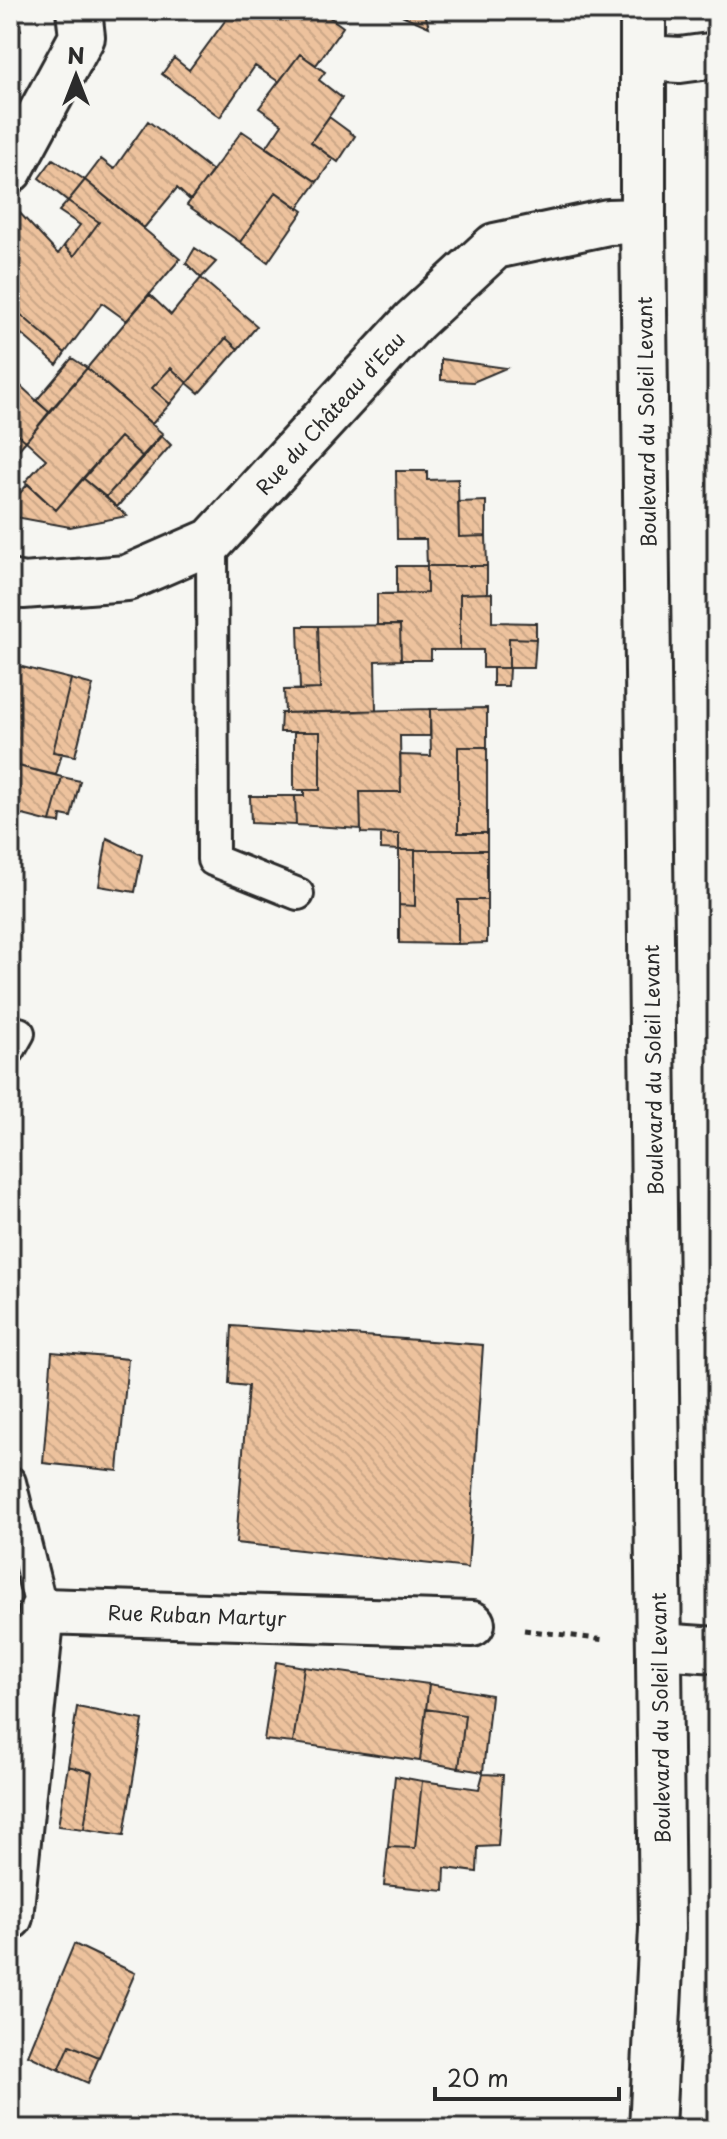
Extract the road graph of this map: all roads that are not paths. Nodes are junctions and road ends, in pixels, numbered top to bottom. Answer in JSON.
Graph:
{"nodes":[{"id":1,"x":79,"y":10,"type":"edge"},
{"id":2,"x":643,"y":10,"type":"edge"},
{"id":3,"x":717,"y":55,"type":"edge"},
{"id":4,"x":643,"y":58,"type":"junction"},
{"id":5,"x":10,"y":170,"type":"edge"},
{"id":6,"x":643,"y":221,"type":"junction"},
{"id":7,"x":212,"y":541,"type":"junction"},
{"id":8,"x":10,"y":583,"type":"edge"},
{"id":9,"x":298,"y":894,"type":"dead end"},
{"id":10,"x":10,"y":1482,"type":"edge"},
{"id":11,"x":42,"y":1611,"type":"junction"},
{"id":12,"x":472,"y":1624,"type":"road end"},
{"id":13,"x":659,"y":1646,"type":"junction"},
{"id":14,"x":717,"y":1650,"type":"edge"},
{"id":15,"x":10,"y":1917,"type":"edge"},
{"id":16,"x":652,"y":2129,"type":"edge"}],
"edges":[{"from":1,"to":5,"type":"main road"},
{"from":2,"to":4,"type":"main road","name":"Boulevard du Soleil Levant"},
{"from":3,"to":4,"type":"main road"},
{"from":4,"to":6,"type":"main road","name":"Boulevard du Soleil Levant"},
{"from":6,"to":7,"type":"main road","name":"Rue du Château d'Eau"},
{"from":6,"to":13,"type":"main road","name":"Boulevard du Soleil Levant"},
{"from":7,"to":8,"type":"main road","name":"Rue du Château d'Eau"},
{"from":7,"to":9,"type":"lane"},
{"from":10,"to":11,"type":"lane"},
{"from":11,"to":12,"type":"main road","name":"Rue Ruban Martyr"},
{"from":11,"to":15,"type":"main road"},
{"from":13,"to":14,"type":"main road"},
{"from":13,"to":16,"type":"main road","name":"Boulevard du Soleil Levant"}]}
